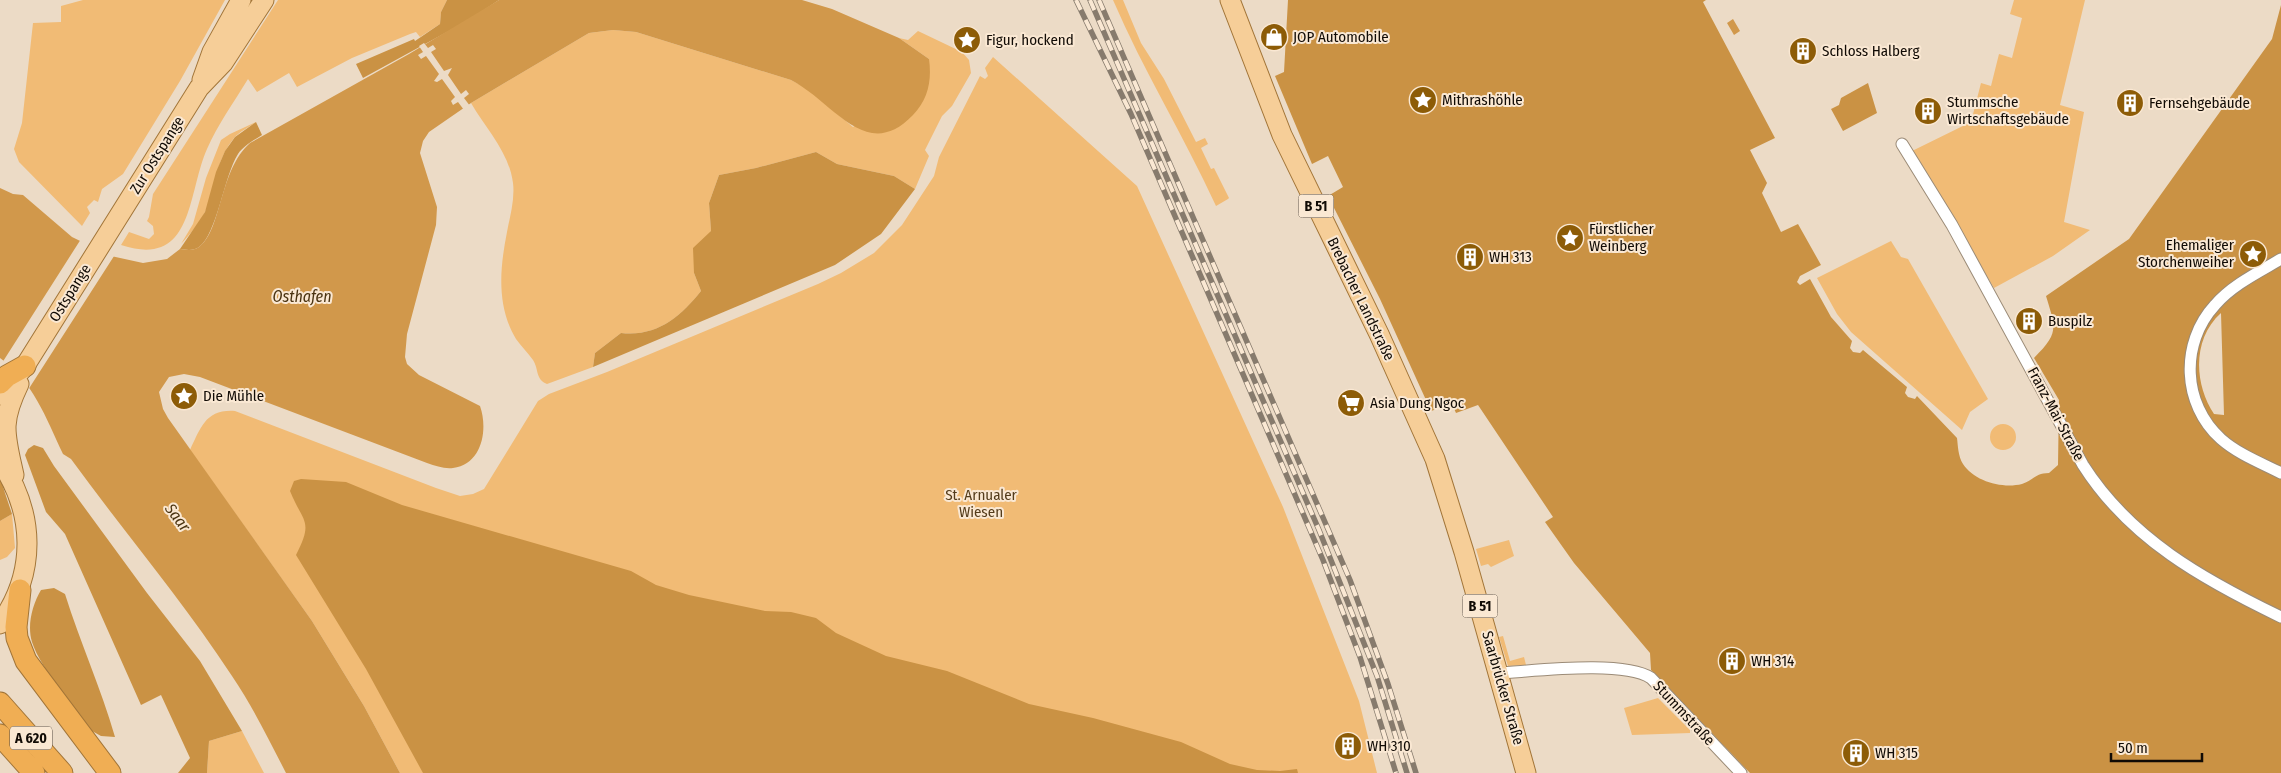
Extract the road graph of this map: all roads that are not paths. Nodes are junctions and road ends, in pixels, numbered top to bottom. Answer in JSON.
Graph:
{"nodes":[{"id":1,"x":240,"y":0,"type":"edge"},
{"id":2,"x":264,"y":0,"type":"edge"},
{"id":3,"x":1230,"y":0,"type":"edge"},
{"id":4,"x":199,"y":88,"type":"junction"},
{"id":5,"x":1902,"y":144,"type":"dead end"},
{"id":6,"x":115,"y":221,"type":"joint"},
{"id":7,"x":2281,"y":259,"type":"edge"},
{"id":8,"x":25,"y":366,"type":"junction"},
{"id":9,"x":0,"y":383,"type":"edge"},
{"id":10,"x":4,"y":400,"type":"edge"},
{"id":11,"x":1435,"y":459,"type":"joint"},
{"id":12,"x":0,"y":461,"type":"edge"},
{"id":13,"x":2281,"y":473,"type":"edge"},
{"id":14,"x":18,"y":491,"type":"junction"},
{"id":15,"x":20,"y":590,"type":"junction"},
{"id":16,"x":2281,"y":617,"type":"edge"},
{"id":17,"x":1,"y":622,"type":"edge"},
{"id":18,"x":1499,"y":673,"type":"junction"},
{"id":19,"x":0,"y":702,"type":"edge"},
{"id":20,"x":0,"y":735,"type":"edge"},
{"id":21,"x":34,"y":773,"type":"edge"},
{"id":22,"x":62,"y":773,"type":"edge"},
{"id":23,"x":110,"y":773,"type":"edge"},
{"id":24,"x":1526,"y":773,"type":"edge"},
{"id":25,"x":1741,"y":773,"type":"edge"}],
"edges":[{"from":1,"to":4,"type":"main road","name":"Zur Ostspange"},
{"from":2,"to":4,"type":"main road","name":"Zur Ostspange"},
{"from":3,"to":11,"type":"main road","name":"Brebacher Landstraße","number":"B 51"},
{"from":4,"to":6,"type":"main road","name":"Zur Ostspange"},
{"from":5,"to":16,"type":"street","name":"Franz-Mai-Straße"},
{"from":6,"to":8,"type":"main road","name":"Ostspange"},
{"from":7,"to":13,"type":"street"},
{"from":8,"to":9,"type":"highway"},
{"from":8,"to":10,"type":"main road","name":"Ostspange"},
{"from":10,"to":14,"type":"main road"},
{"from":11,"to":18,"type":"main road","name":"Saarbrücker Straße","number":"B 51"},
{"from":12,"to":14,"type":"main road"},
{"from":14,"to":15,"type":"main road"},
{"from":15,"to":17,"type":"main road"},
{"from":15,"to":23,"type":"highway"},
{"from":18,"to":24,"type":"main road","name":"Saarbrücker Straße","number":"B 51"},
{"from":18,"to":25,"type":"street","name":"Stummstraße"},
{"from":19,"to":22,"type":"highway","number":"A 620"},
{"from":20,"to":21,"type":"highway","number":"A 620"}]}
